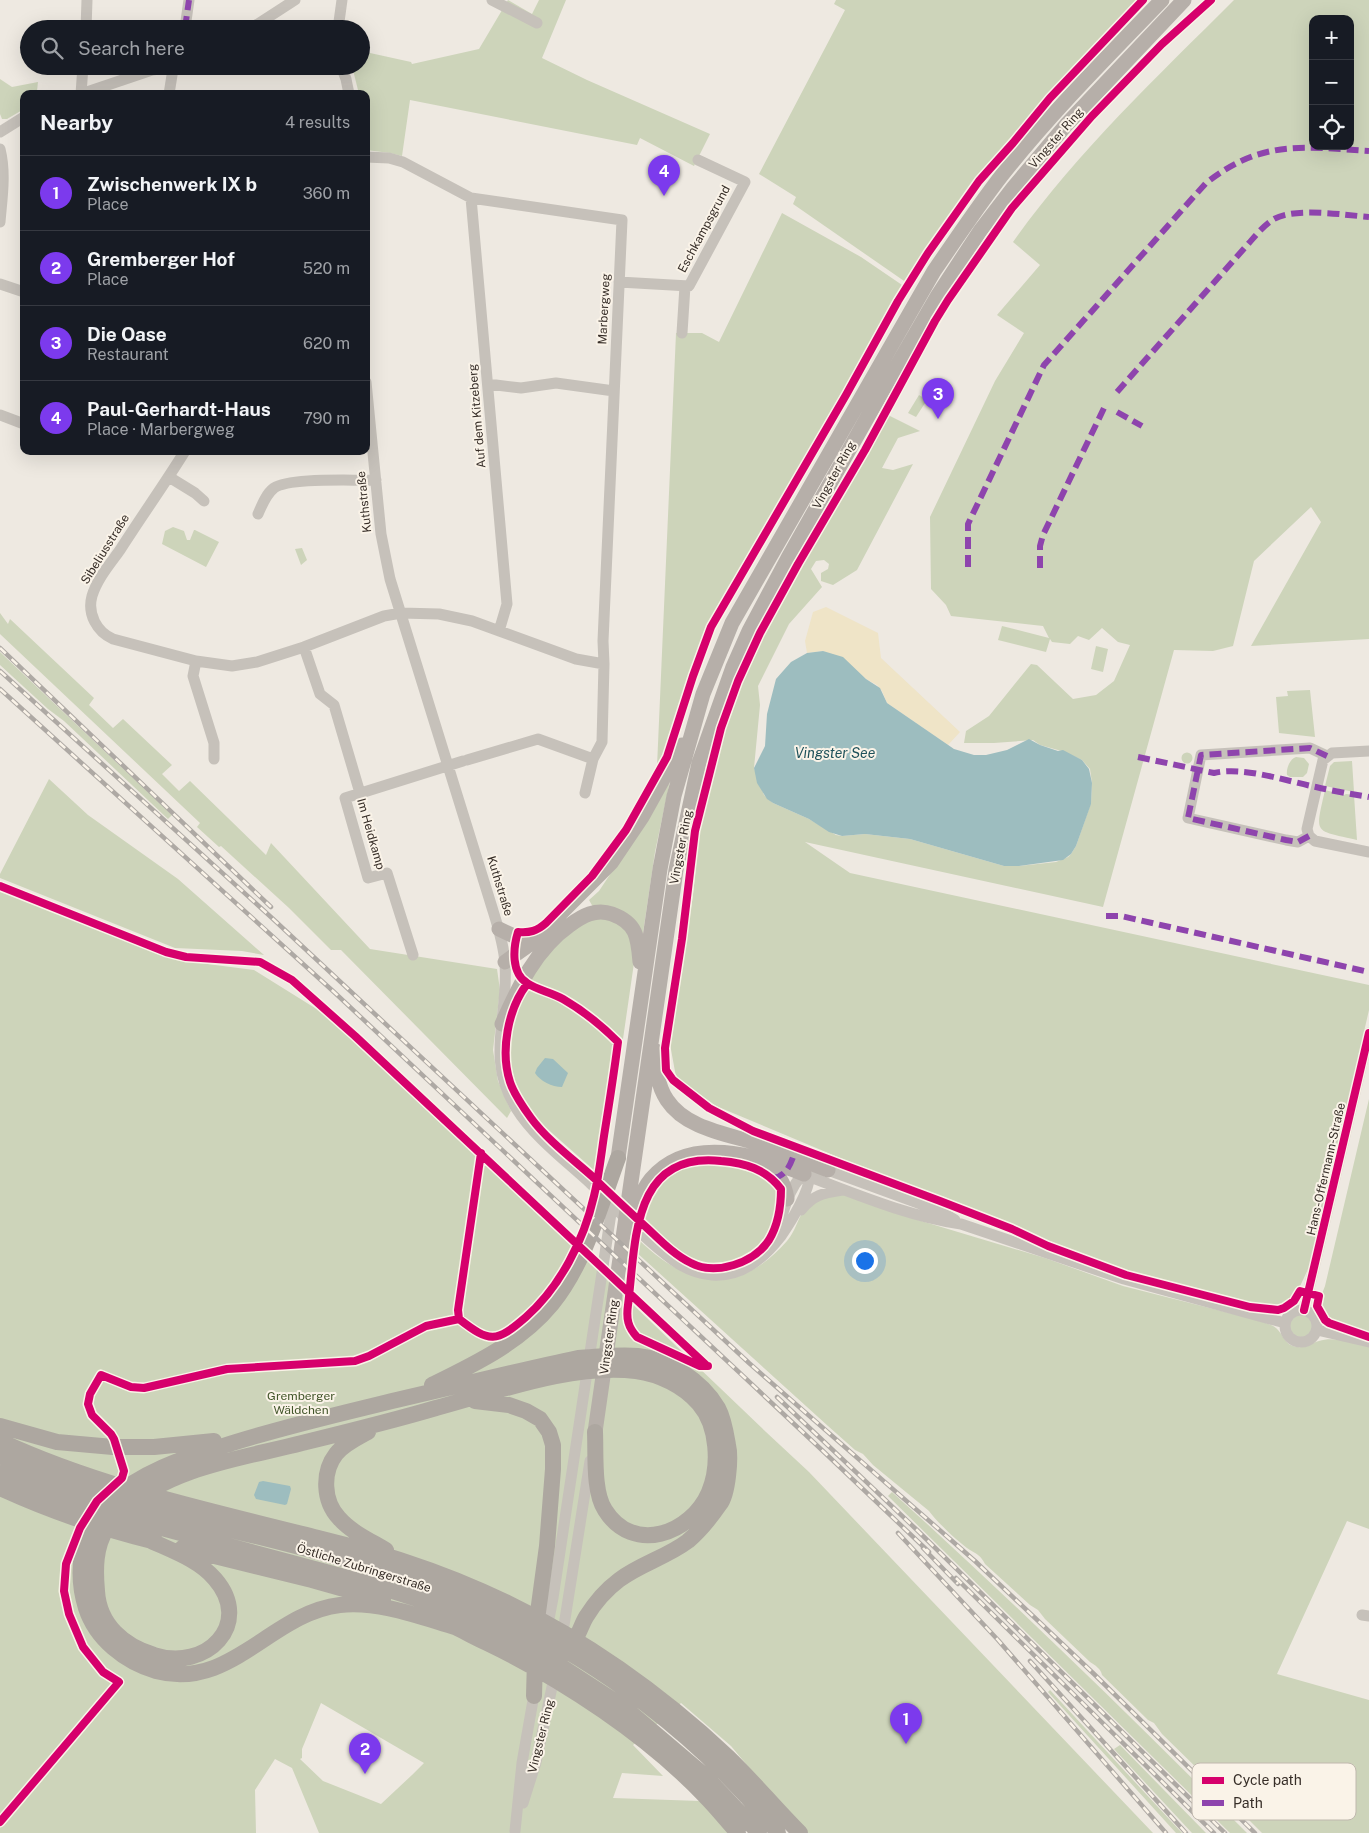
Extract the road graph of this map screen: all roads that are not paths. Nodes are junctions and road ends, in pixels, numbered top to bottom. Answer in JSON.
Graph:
{"nodes":[{"id":1,"x":87,"y":0,"type":"edge"},
{"id":2,"x":189,"y":0,"type":"edge"},
{"id":3,"x":295,"y":0,"type":"edge"},
{"id":4,"x":342,"y":0,"type":"edge"},
{"id":5,"x":492,"y":0,"type":"edge"},
{"id":6,"x":1162,"y":0,"type":"edge"},
{"id":7,"x":1184,"y":0,"type":"edge"},
{"id":8,"x":1197,"y":0,"type":"edge"},
{"id":9,"x":86,"y":20,"type":"edge"},
{"id":10,"x":185,"y":20,"type":"edge"},
{"id":11,"x":264,"y":20,"type":"edge"},
{"id":12,"x":339,"y":20,"type":"edge"},
{"id":13,"x":537,"y":23,"type":"dead end"},
{"id":14,"x":1161,"y":26,"type":"junction"},
{"id":15,"x":82,"y":75,"type":"edge"},
{"id":16,"x":137,"y":75,"type":"edge"},
{"id":17,"x":176,"y":75,"type":"edge"},
{"id":18,"x":344,"y":75,"type":"edge"},
{"id":19,"x":81,"y":90,"type":"edge"},
{"id":20,"x":93,"y":90,"type":"edge"},
{"id":21,"x":170,"y":90,"type":"edge"},
{"id":22,"x":348,"y":90,"type":"edge"},
{"id":23,"x":20,"y":120,"type":"edge"},
{"id":24,"x":0,"y":132,"type":"edge"},
{"id":25,"x":0,"y":149,"type":"edge"},
{"id":26,"x":370,"y":157,"type":"edge"},
{"id":27,"x":698,"y":160,"type":"dead end"},
{"id":28,"x":471,"y":198,"type":"junction"},
{"id":29,"x":0,"y":222,"type":"edge"},
{"id":30,"x":619,"y":282,"type":"junction"},
{"id":31,"x":0,"y":284,"type":"edge"},
{"id":32,"x":684,"y":286,"type":"junction"},
{"id":33,"x":20,"y":291,"type":"edge"},
{"id":34,"x":682,"y":332,"type":"dead end"},
{"id":35,"x":488,"y":384,"type":"junction"},
{"id":36,"x":614,"y":391,"type":"junction"},
{"id":37,"x":0,"y":415,"type":"edge"},
{"id":38,"x":370,"y":421,"type":"edge"},
{"id":39,"x":20,"y":422,"type":"edge"},
{"id":40,"x":183,"y":455,"type":"edge"},
{"id":41,"x":169,"y":477,"type":"junction"},
{"id":42,"x":376,"y":480,"type":"junction"},
{"id":43,"x":204,"y":501,"type":"dead end"},
{"id":44,"x":258,"y":514,"type":"dead end"},
{"id":45,"x":401,"y":613,"type":"junction"},
{"id":46,"x":499,"y":631,"type":"junction"},
{"id":47,"x":304,"y":646,"type":"junction"},
{"id":48,"x":196,"y":661,"type":"junction"},
{"id":49,"x":604,"y":664,"type":"junction"},
{"id":50,"x":696,"y":722,"type":"junction"},
{"id":51,"x":1369,"y":751,"type":"edge"},
{"id":52,"x":1327,"y":756,"type":"junction"},
{"id":53,"x":214,"y":759,"type":"dead end"},
{"id":54,"x":593,"y":759,"type":"junction"},
{"id":55,"x":448,"y":766,"type":"junction"},
{"id":56,"x":586,"y":793,"type":"dead end"},
{"id":57,"x":360,"y":794,"type":"junction"},
{"id":58,"x":1309,"y":836,"type":"junction"},
{"id":59,"x":1369,"y":852,"type":"edge"},
{"id":60,"x":498,"y":929,"type":"junction"},
{"id":61,"x":536,"y":938,"type":"junction"},
{"id":62,"x":412,"y":955,"type":"dead end"},
{"id":63,"x":537,"y":956,"type":"junction"},
{"id":64,"x":506,"y":962,"type":"junction"},
{"id":65,"x":643,"y":986,"type":"junction"},
{"id":66,"x":656,"y":1008,"type":"junction"},
{"id":67,"x":502,"y":1024,"type":"junction"},
{"id":68,"x":1369,"y":1033,"type":"edge"},
{"id":69,"x":726,"y":1153,"type":"junction"},
{"id":70,"x":795,"y":1157,"type":"junction"},
{"id":71,"x":618,"y":1158,"type":"junction"},
{"id":72,"x":828,"y":1170,"type":"junction"},
{"id":73,"x":807,"y":1174,"type":"junction"},
{"id":74,"x":846,"y":1190,"type":"junction"},
{"id":75,"x":787,"y":1200,"type":"junction"},
{"id":76,"x":961,"y":1224,"type":"junction"},
{"id":77,"x":786,"y":1229,"type":"junction"},
{"id":78,"x":623,"y":1238,"type":"junction"},
{"id":79,"x":773,"y":1246,"type":"junction"},
{"id":80,"x":1304,"y":1310,"type":"junction"},
{"id":81,"x":1285,"y":1323,"type":"junction"},
{"id":82,"x":1317,"y":1330,"type":"junction"},
{"id":83,"x":1369,"y":1342,"type":"edge"},
{"id":84,"x":639,"y":1364,"type":"junction"},
{"id":85,"x":558,"y":1370,"type":"junction"},
{"id":86,"x":400,"y":1399,"type":"junction"},
{"id":87,"x":468,"y":1400,"type":"junction"},
{"id":88,"x":392,"y":1420,"type":"junction"},
{"id":89,"x":0,"y":1426,"type":"edge"},
{"id":90,"x":595,"y":1432,"type":"junction"},
{"id":91,"x":246,"y":1438,"type":"junction"},
{"id":92,"x":0,"y":1441,"type":"edge"},
{"id":93,"x":0,"y":1456,"type":"edge"},
{"id":94,"x":0,"y":1473,"type":"edge"},
{"id":95,"x":0,"y":1488,"type":"edge"},
{"id":96,"x":106,"y":1489,"type":"junction"},
{"id":97,"x":85,"y":1513,"type":"junction"},
{"id":98,"x":127,"y":1526,"type":"junction"},
{"id":99,"x":147,"y":1540,"type":"junction"},
{"id":100,"x":406,"y":1562,"type":"junction"},
{"id":101,"x":455,"y":1627,"type":"junction"},
{"id":102,"x":506,"y":1627,"type":"junction"},
{"id":103,"x":558,"y":1657,"type":"junction"},
{"id":104,"x":603,"y":1665,"type":"junction"},
{"id":105,"x":534,"y":1696,"type":"junction"},
{"id":106,"x":593,"y":1696,"type":"junction"},
{"id":107,"x":711,"y":1771,"type":"junction"},
{"id":108,"x":777,"y":1809,"type":"junction"},
{"id":109,"x":515,"y":1832,"type":"edge"},
{"id":110,"x":738,"y":1833,"type":"edge"},
{"id":111,"x":759,"y":1833,"type":"edge"},
{"id":112,"x":778,"y":1833,"type":"edge"},
{"id":113,"x":794,"y":1833,"type":"edge"},
{"id":114,"x":800,"y":1833,"type":"edge"}],
"edges":[{"from":1,"to":9,"type":"street"},
{"from":2,"to":10,"type":"street"},
{"from":3,"to":11,"type":"street"},
{"from":4,"to":12,"type":"street"},
{"from":5,"to":13,"type":"street"},
{"from":6,"to":50,"type":"main road","name":"Vingster Ring"},
{"from":7,"to":14,"type":"main road","name":"Vingster Ring"},
{"from":8,"to":14,"type":"main road"},
{"from":14,"to":66,"type":"main road","name":"Vingster Ring"},
{"from":15,"to":19,"type":"street"},
{"from":16,"to":20,"type":"street"},
{"from":17,"to":21,"type":"street"},
{"from":18,"to":22,"type":"street"},
{"from":23,"to":24,"type":"street"},
{"from":25,"to":29,"type":"street"},
{"from":26,"to":28,"type":"street","name":"Marbergweg"},
{"from":27,"to":32,"type":"street","name":"Eschkampsgrund"},
{"from":28,"to":30,"type":"street","name":"Marbergweg"},
{"from":28,"to":35,"type":"street","name":"Auf dem Kitzeberg"},
{"from":30,"to":32,"type":"street","name":"Eschkampsgrund"},
{"from":30,"to":36,"type":"street","name":"Marbergweg"},
{"from":31,"to":33,"type":"street"},
{"from":32,"to":34,"type":"street","name":"Eschkampsgrund"},
{"from":35,"to":36,"type":"street"},
{"from":35,"to":46,"type":"street","name":"Auf dem Kitzeberg"},
{"from":36,"to":49,"type":"street","name":"Marbergweg"},
{"from":37,"to":39,"type":"street"},
{"from":38,"to":42,"type":"street","name":"Kuthstraße"},
{"from":40,"to":41,"type":"street","name":"Sibeliusstraße"},
{"from":41,"to":43,"type":"street"},
{"from":41,"to":48,"type":"street","name":"Sibeliusstraße"},
{"from":42,"to":44,"type":"street"},
{"from":42,"to":45,"type":"street","name":"Kuthstraße"},
{"from":45,"to":46,"type":"street"},
{"from":45,"to":47,"type":"street","name":"Sibeliusstraße"},
{"from":45,"to":55,"type":"street","name":"Kuthstraße"},
{"from":46,"to":49,"type":"street"},
{"from":47,"to":48,"type":"street","name":"Sibeliusstraße"},
{"from":47,"to":57,"type":"street","name":"Im Heidkamp"},
{"from":48,"to":53,"type":"street"},
{"from":49,"to":54,"type":"street","name":"Marbergweg"},
{"from":50,"to":61,"type":"main road"},
{"from":50,"to":65,"type":"main road","name":"Vingster Ring"},
{"from":51,"to":52,"type":"street"},
{"from":52,"to":58,"type":"street"},
{"from":52,"to":58,"type":"street"},
{"from":54,"to":55,"type":"street","name":"Im Heidkamp"},
{"from":54,"to":56,"type":"street","name":"Marbergweg"},
{"from":55,"to":57,"type":"street","name":"Im Heidkamp"},
{"from":55,"to":60,"type":"street","name":"Kuthstraße"},
{"from":57,"to":62,"type":"street","name":"Im Heidkamp"},
{"from":58,"to":59,"type":"street"},
{"from":60,"to":61,"type":"main road"},
{"from":60,"to":64,"type":"street","name":"Kuthstraße"},
{"from":61,"to":64,"type":"main road"},
{"from":63,"to":64,"type":"main road"},
{"from":63,"to":65,"type":"main road"},
{"from":63,"to":67,"type":"main road"},
{"from":64,"to":67,"type":"street","name":"Kuthstraße"},
{"from":65,"to":71,"type":"main road","name":"Vingster Ring"},
{"from":66,"to":70,"type":"main road"},
{"from":66,"to":78,"type":"main road","name":"Vingster Ring"},
{"from":67,"to":79,"type":"street","name":"Kuthstraße"},
{"from":68,"to":80,"type":"street","name":"Hans-Offermann-Straße"},
{"from":69,"to":73,"type":"main road"},
{"from":69,"to":75,"type":"main road"},
{"from":69,"to":78,"type":"main road"},
{"from":70,"to":72,"type":"main road"},
{"from":70,"to":73,"type":"main road"},
{"from":71,"to":86,"type":"highway"},
{"from":71,"to":105,"type":"street","name":"Vingster Ring"},
{"from":72,"to":73,"type":"street"},
{"from":72,"to":76,"type":"street"},
{"from":73,"to":74,"type":"street"},
{"from":73,"to":75,"type":"street"},
{"from":73,"to":77,"type":"street","name":"Kuthstraße"},
{"from":74,"to":76,"type":"street"},
{"from":74,"to":77,"type":"street"},
{"from":75,"to":79,"type":"street"},
{"from":76,"to":81,"type":"street"},
{"from":77,"to":79,"type":"street","name":"Kuthstraße"},
{"from":78,"to":90,"type":"main road","name":"Vingster Ring"},
{"from":80,"to":81,"type":"street"},
{"from":80,"to":82,"type":"street"},
{"from":81,"to":82,"type":"street"},
{"from":82,"to":83,"type":"street"},
{"from":84,"to":85,"type":"highway"},
{"from":84,"to":90,"type":"highway"},
{"from":84,"to":103,"type":"highway"},
{"from":85,"to":86,"type":"highway"},
{"from":85,"to":87,"type":"highway"},
{"from":86,"to":91,"type":"highway"},
{"from":87,"to":88,"type":"highway"},
{"from":87,"to":105,"type":"highway"},
{"from":88,"to":99,"type":"highway"},
{"from":88,"to":100,"type":"highway"},
{"from":89,"to":91,"type":"highway"},
{"from":90,"to":103,"type":"street","name":"Vingster Ring"},
{"from":91,"to":101,"type":"highway"},
{"from":92,"to":96,"type":"highway"},
{"from":93,"to":96,"type":"highway","name":"Östliche Zubringerstraße"},
{"from":94,"to":97,"type":"highway"},
{"from":95,"to":97,"type":"highway"},
{"from":96,"to":100,"type":"highway"},
{"from":96,"to":102,"type":"highway","name":"Östliche Zubringerstraße"},
{"from":97,"to":98,"type":"highway"},
{"from":98,"to":99,"type":"highway"},
{"from":98,"to":102,"type":"highway","name":"Östliche Zubringerstraße"},
{"from":99,"to":101,"type":"highway"},
{"from":100,"to":102,"type":"highway"},
{"from":101,"to":102,"type":"highway"},
{"from":102,"to":104,"type":"highway"},
{"from":102,"to":106,"type":"highway"},
{"from":103,"to":109,"type":"street","name":"Vingster Ring"},
{"from":104,"to":107,"type":"highway"},
{"from":104,"to":108,"type":"highway"},
{"from":105,"to":109,"type":"street","name":"Vingster Ring"},
{"from":106,"to":107,"type":"highway"},
{"from":106,"to":110,"type":"highway"},
{"from":107,"to":111,"type":"highway"},
{"from":107,"to":112,"type":"highway"},
{"from":108,"to":113,"type":"highway"},
{"from":108,"to":114,"type":"highway"}]}
